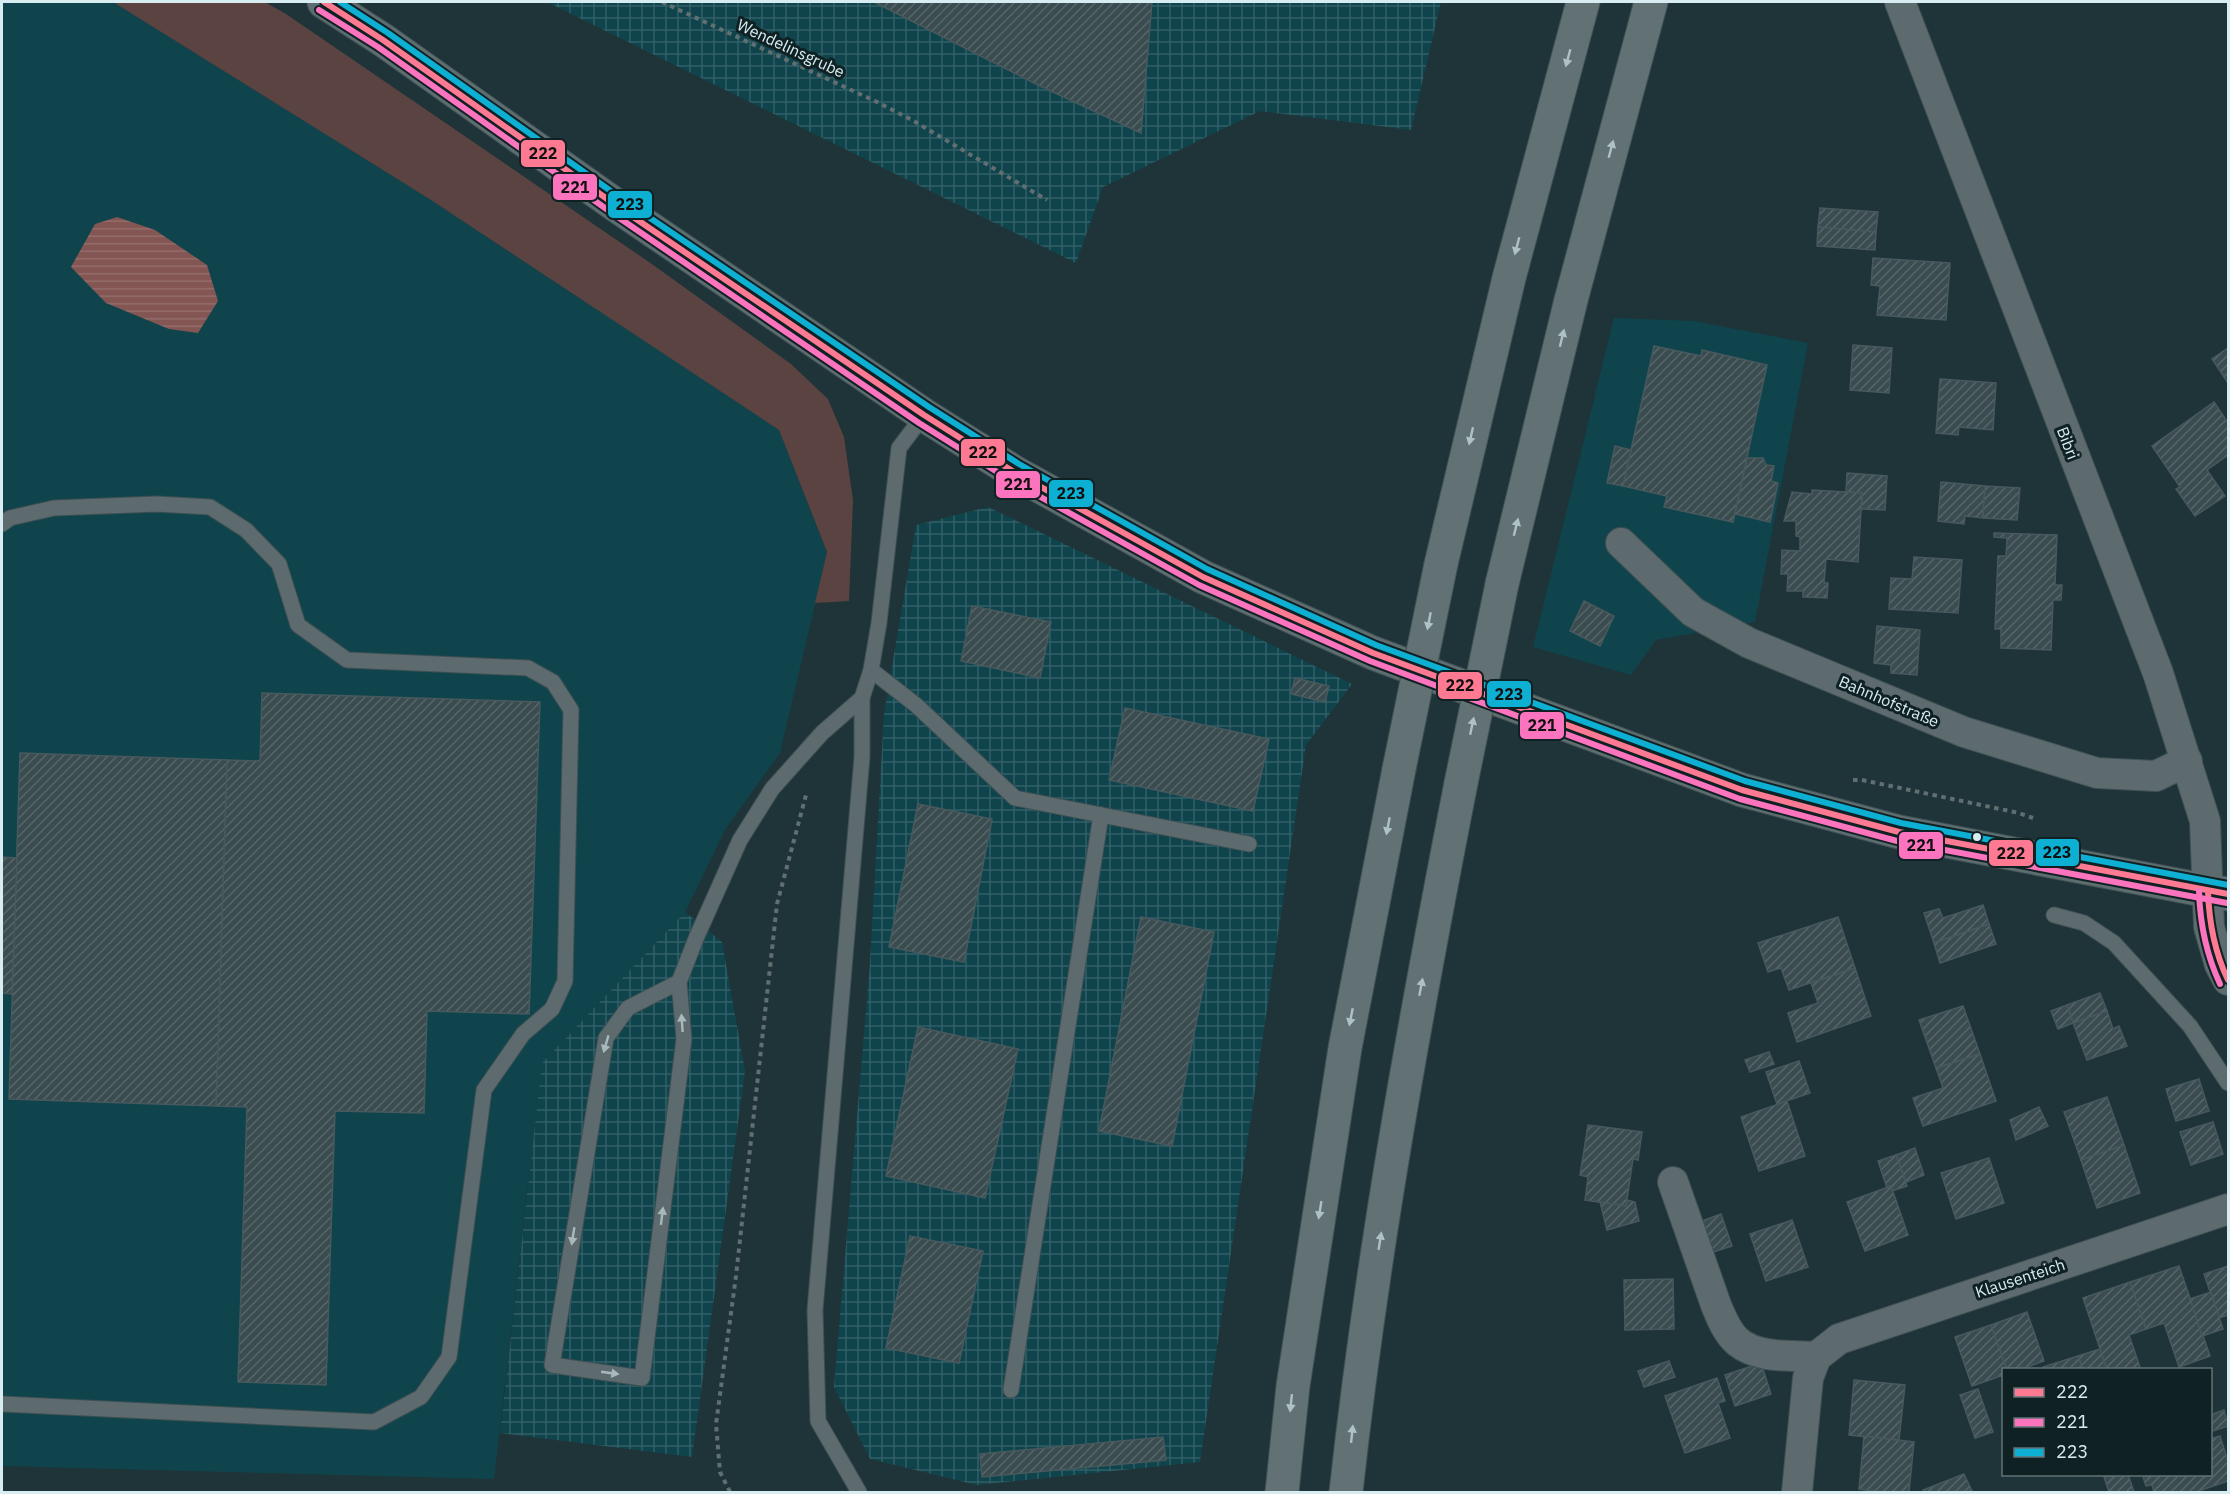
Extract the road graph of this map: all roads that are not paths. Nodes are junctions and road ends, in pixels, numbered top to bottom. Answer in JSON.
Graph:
{"nodes":[{"id":1,"x":324,"y":2,"type":"edge"},
{"id":2,"x":1583,"y":2,"type":"edge"},
{"id":3,"x":1651,"y":2,"type":"edge"},
{"id":4,"x":1900,"y":2,"type":"edge"},
{"id":5,"x":924,"y":415,"type":"junction"},
{"id":6,"x":2,"y":524,"type":"edge"},
{"id":7,"x":1621,"y":543,"type":"dead end"},
{"id":8,"x":872,"y":670,"type":"junction"},
{"id":9,"x":861,"y":698,"type":"junction"},
{"id":10,"x":2187,"y":761,"type":"junction"},
{"id":11,"x":1101,"y":816,"type":"junction"},
{"id":12,"x":1249,"y":844,"type":"dead end"},
{"id":13,"x":2218,"y":893,"type":"edge"},
{"id":14,"x":2054,"y":915,"type":"dead end"},
{"id":15,"x":2229,"y":980,"type":"edge"},
{"id":16,"x":679,"y":982,"type":"junction"},
{"id":17,"x":2229,"y":1083,"type":"edge"},
{"id":18,"x":1673,"y":1182,"type":"dead end"},
{"id":19,"x":2229,"y":1209,"type":"edge"},
{"id":20,"x":1816,"y":1357,"type":"junction"},
{"id":21,"x":1011,"y":1390,"type":"dead end"},
{"id":22,"x":2,"y":1404,"type":"edge"},
{"id":23,"x":860,"y":1492,"type":"edge"},
{"id":24,"x":1282,"y":1492,"type":"edge"},
{"id":25,"x":1346,"y":1492,"type":"edge"},
{"id":26,"x":1797,"y":1492,"type":"edge"}],
"edges":[{"from":1,"to":5,"type":"main road"},
{"from":2,"to":24,"type":"highway","one_way":true,"bridge":true},
{"from":25,"to":3,"type":"highway","one_way":true,"bridge":true},
{"from":4,"to":10,"type":"street","name":"Bibri"},
{"from":5,"to":8,"type":"lane"},
{"from":5,"to":13,"type":"main road"},
{"from":6,"to":22,"type":"lane"},
{"from":7,"to":10,"type":"street","name":"Bahnhofstraße"},
{"from":8,"to":9,"type":"lane"},
{"from":8,"to":11,"type":"lane"},
{"from":9,"to":16,"type":"lane"},
{"from":9,"to":23,"type":"lane"},
{"from":10,"to":13,"type":"street","name":"Bibri"},
{"from":11,"to":12,"type":"lane"},
{"from":11,"to":21,"type":"lane"},
{"from":13,"to":15,"type":"street","name":"Bibri"},
{"from":14,"to":17,"type":"lane"},
{"from":16,"to":16,"type":"lane","one_way":true},
{"from":18,"to":20,"type":"street"},
{"from":19,"to":20,"type":"street","name":"Klausenteich"},
{"from":20,"to":26,"type":"street"}]}
